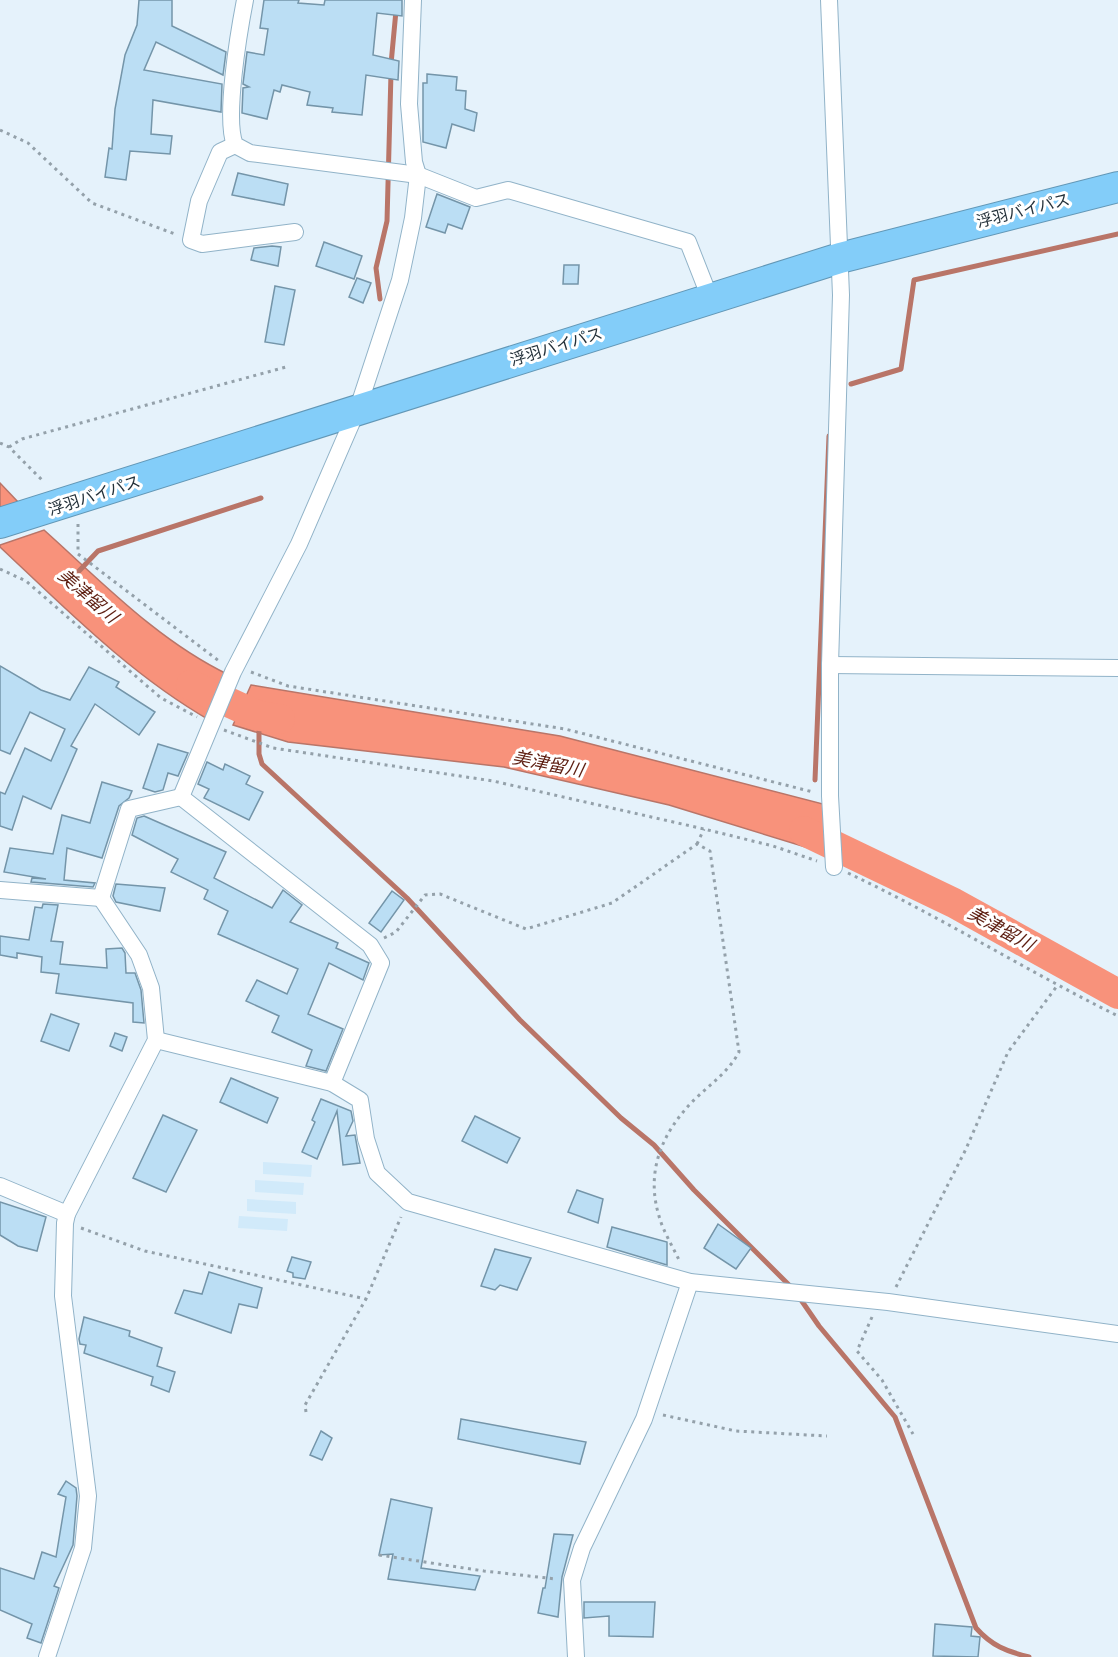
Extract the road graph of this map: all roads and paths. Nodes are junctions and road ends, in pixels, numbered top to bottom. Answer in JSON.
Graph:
{"nodes":[{"id":1,"x":244,"y":0,"type":"edge"},
{"id":2,"x":413,"y":0,"type":"edge"},
{"id":3,"x":829,"y":0,"type":"edge"},
{"id":4,"x":0,"y":130,"type":"edge"},
{"id":5,"x":235,"y":145,"type":"junction"},
{"id":6,"x":418,"y":175,"type":"junction"},
{"id":7,"x":1118,"y":187,"type":"edge"},
{"id":8,"x":295,"y":232,"type":"dead end"},
{"id":9,"x":191,"y":240,"type":"junction"},
{"id":10,"x":840,"y":258,"type":"junction"},
{"id":11,"x":710,"y":298,"type":"junction"},
{"id":12,"x":286,"y":367,"type":"dead end"},
{"id":13,"x":358,"y":408,"type":"junction"},
{"id":14,"x":0,"y":443,"type":"edge"},
{"id":15,"x":9,"y":447,"type":"junction"},
{"id":16,"x":44,"y":482,"type":"dead end"},
{"id":17,"x":0,"y":523,"type":"edge"},
{"id":18,"x":78,"y":524,"type":"dead end"},
{"id":19,"x":0,"y":569,"type":"edge"},
{"id":20,"x":830,"y":665,"type":"junction"},
{"id":21,"x":1118,"y":668,"type":"edge"},
{"id":22,"x":235,"y":670,"type":"junction"},
{"id":23,"x":213,"y":725,"type":"junction"},
{"id":24,"x":181,"y":796,"type":"junction"},
{"id":25,"x":830,"y":796,"type":"junction"},
{"id":26,"x":704,"y":829,"type":"junction"},
{"id":27,"x":697,"y":844,"type":"junction"},
{"id":28,"x":834,"y":867,"type":"junction"},
{"id":29,"x":0,"y":890,"type":"edge"},
{"id":30,"x":101,"y":898,"type":"junction"},
{"id":31,"x":370,"y":946,"type":"junction"},
{"id":32,"x":1057,"y":986,"type":"junction"},
{"id":33,"x":1118,"y":1016,"type":"edge"},
{"id":34,"x":156,"y":1040,"type":"junction"},
{"id":35,"x":332,"y":1083,"type":"junction"},
{"id":36,"x":0,"y":1186,"type":"edge"},
{"id":37,"x":408,"y":1202,"type":"junction"},
{"id":38,"x":66,"y":1219,"type":"junction"},
{"id":39,"x":690,"y":1282,"type":"junction"},
{"id":40,"x":366,"y":1299,"type":"junction"},
{"id":41,"x":884,"y":1302,"type":"junction"},
{"id":42,"x":1118,"y":1334,"type":"edge"},
{"id":43,"x":646,"y":1411,"type":"junction"},
{"id":44,"x":306,"y":1412,"type":"dead end"},
{"id":45,"x":913,"y":1434,"type":"dead end"},
{"id":46,"x":827,"y":1436,"type":"dead end"},
{"id":47,"x":379,"y":1555,"type":"dead end"},
{"id":48,"x":572,"y":1581,"type":"junction"},
{"id":49,"x":48,"y":1657,"type":"edge"},
{"id":50,"x":576,"y":1657,"type":"edge"}],
"edges":[{"from":1,"to":5,"type":"street"},
{"from":2,"to":6,"type":"street"},
{"from":3,"to":10,"type":"street"},
{"from":4,"to":9,"type":"path"},
{"from":5,"to":6,"type":"street"},
{"from":5,"to":9,"type":"street"},
{"from":6,"to":11,"type":"street"},
{"from":6,"to":13,"type":"street"},
{"from":7,"to":10,"type":"highway","name":"浮羽バイパス"},
{"from":8,"to":9,"type":"street"},
{"from":10,"to":11,"type":"highway","name":"浮羽バイパス"},
{"from":10,"to":20,"type":"street"},
{"from":11,"to":13,"type":"highway","name":"浮羽バイパス"},
{"from":12,"to":15,"type":"path"},
{"from":13,"to":17,"type":"highway","name":"浮羽バイパス"},
{"from":13,"to":22,"type":"street"},
{"from":14,"to":15,"type":"path"},
{"from":15,"to":16,"type":"path"},
{"from":18,"to":22,"type":"path"},
{"from":19,"to":23,"type":"path"},
{"from":20,"to":21,"type":"street"},
{"from":20,"to":25,"type":"street"},
{"from":22,"to":23,"type":"street"},
{"from":22,"to":25,"type":"path"},
{"from":23,"to":24,"type":"street"},
{"from":23,"to":26,"type":"path"},
{"from":24,"to":30,"type":"street"},
{"from":24,"to":31,"type":"street"},
{"from":25,"to":28,"type":"street"},
{"from":26,"to":27,"type":"path"},
{"from":26,"to":28,"type":"path"},
{"from":27,"to":31,"type":"path"},
{"from":27,"to":39,"type":"path"},
{"from":28,"to":32,"type":"path"},
{"from":29,"to":30,"type":"street"},
{"from":30,"to":34,"type":"street"},
{"from":31,"to":35,"type":"street"},
{"from":32,"to":33,"type":"path"},
{"from":32,"to":41,"type":"path"},
{"from":34,"to":35,"type":"street"},
{"from":34,"to":38,"type":"street"},
{"from":35,"to":37,"type":"street"},
{"from":36,"to":38,"type":"street"},
{"from":37,"to":39,"type":"street"},
{"from":37,"to":40,"type":"path"},
{"from":38,"to":40,"type":"path"},
{"from":38,"to":49,"type":"street"},
{"from":39,"to":41,"type":"street"},
{"from":39,"to":43,"type":"street"},
{"from":40,"to":44,"type":"path"},
{"from":41,"to":42,"type":"street"},
{"from":41,"to":45,"type":"path"},
{"from":43,"to":46,"type":"path"},
{"from":43,"to":48,"type":"street"},
{"from":47,"to":48,"type":"path"},
{"from":48,"to":50,"type":"street"}]}
